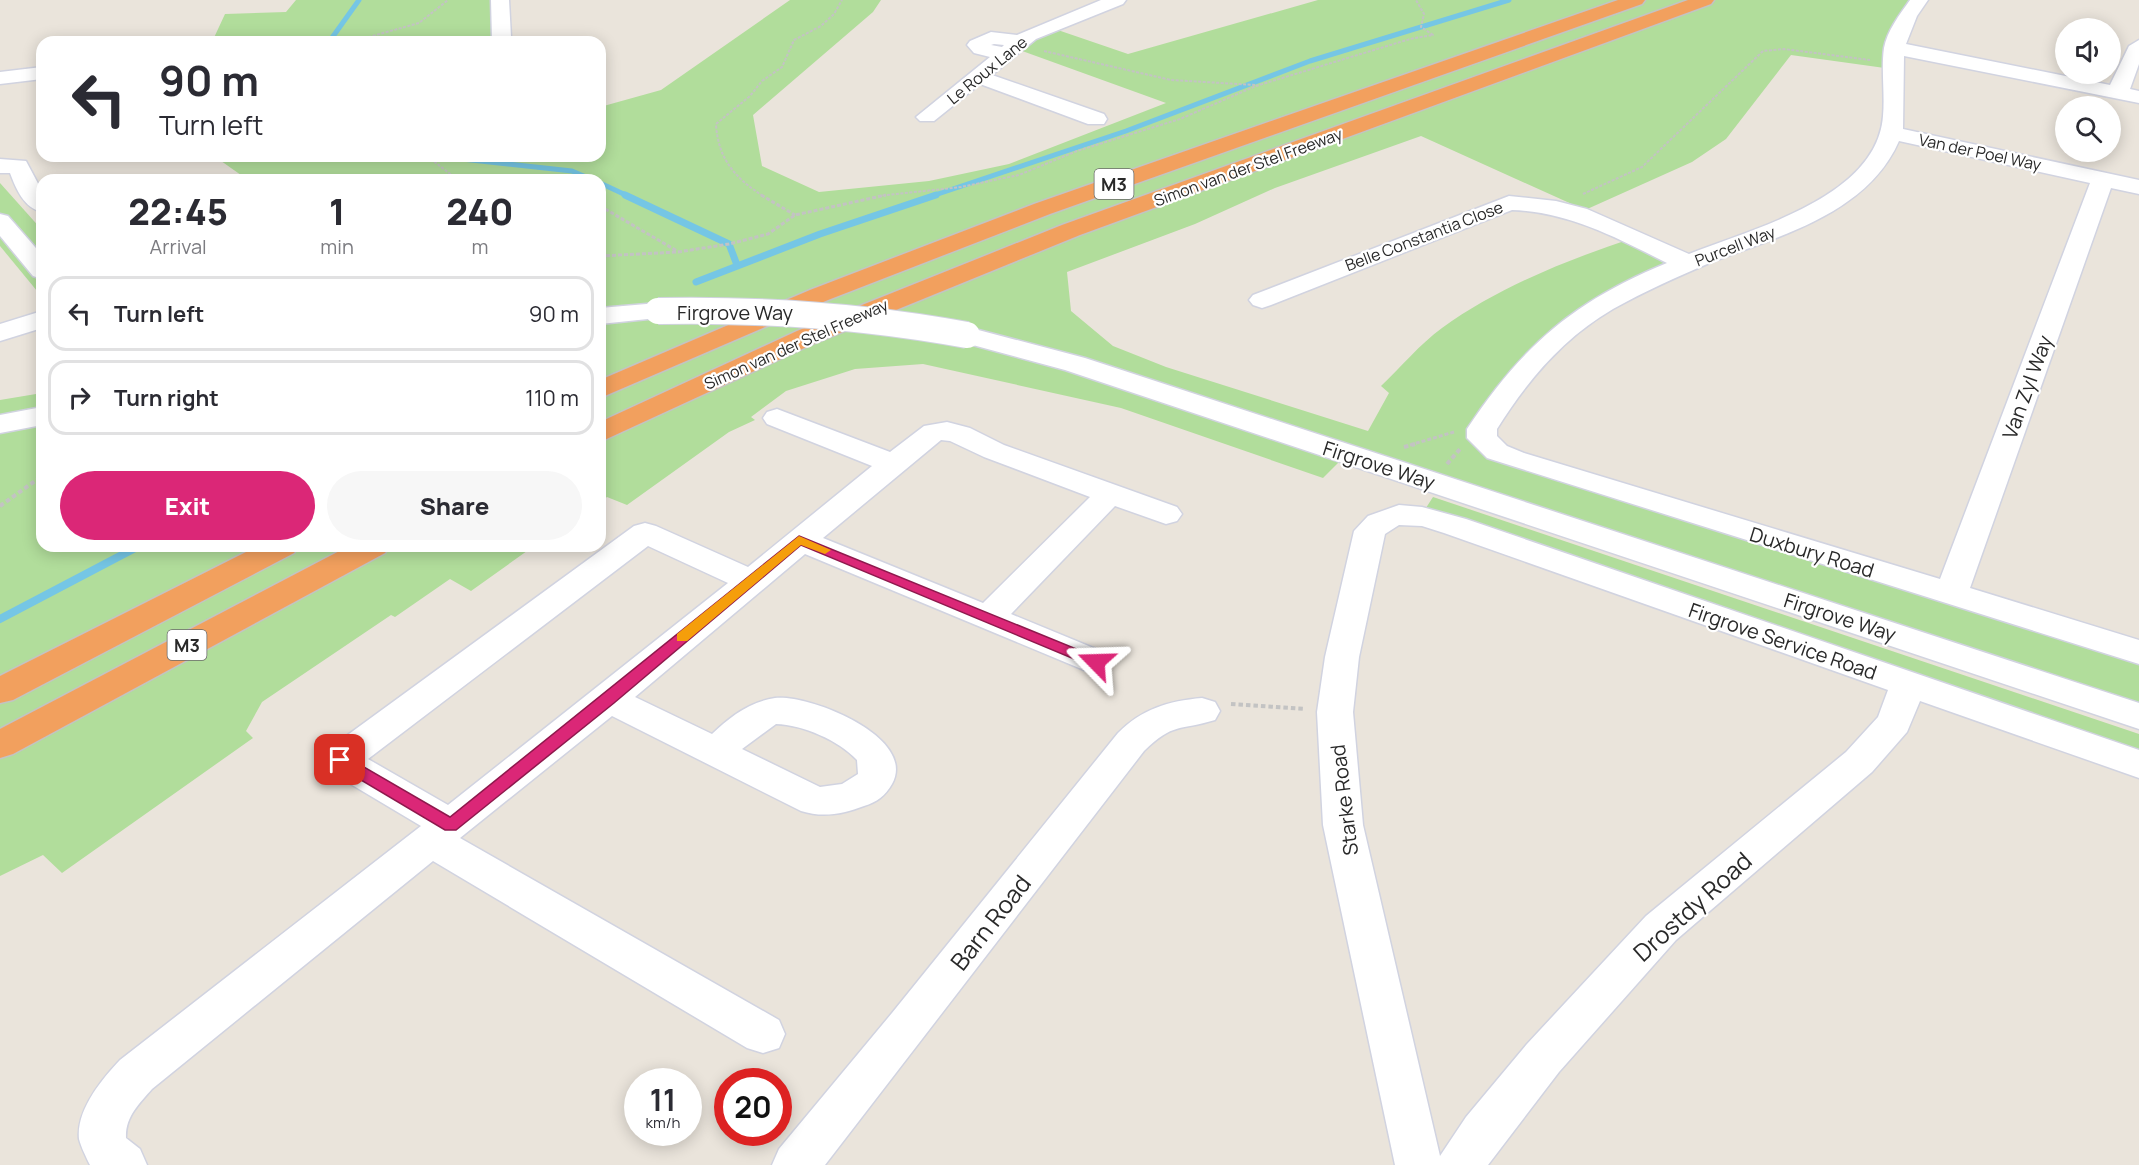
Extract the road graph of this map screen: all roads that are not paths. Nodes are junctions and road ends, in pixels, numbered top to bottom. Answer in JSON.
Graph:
{"nodes":[{"id":1,"x":500,"y":0,"type":"edge"},
{"id":2,"x":1117,"y":0,"type":"edge"},
{"id":3,"x":1636,"y":0,"type":"edge"},
{"id":4,"x":1704,"y":0,"type":"edge"},
{"id":5,"x":1919,"y":0,"type":"edge"},
{"id":6,"x":502,"y":36,"type":"edge"},
{"id":7,"x":2139,"y":46,"type":"edge"},
{"id":8,"x":1894,"y":48,"type":"junction"},
{"id":9,"x":36,"y":74,"type":"edge"},
{"id":10,"x":979,"y":77,"type":"junction"},
{"id":11,"x":0,"y":78,"type":"edge"},
{"id":12,"x":2118,"y":93,"type":"junction"},
{"id":13,"x":2139,"y":97,"type":"edge"},
{"id":14,"x":927,"y":117,"type":"dead end"},
{"id":15,"x":1096,"y":119,"type":"dead end"},
{"id":16,"x":1891,"y":133,"type":"junction"},
{"id":17,"x":0,"y":166,"type":"edge"},
{"id":18,"x":2103,"y":179,"type":"junction"},
{"id":19,"x":2139,"y":187,"type":"edge"},
{"id":20,"x":36,"y":199,"type":"edge"},
{"id":21,"x":0,"y":221,"type":"edge"},
{"id":22,"x":36,"y":263,"type":"edge"},
{"id":23,"x":1689,"y":264,"type":"junction"},
{"id":24,"x":1262,"y":300,"type":"dead end"},
{"id":25,"x":606,"y":316,"type":"edge"},
{"id":26,"x":36,"y":321,"type":"edge"},
{"id":27,"x":0,"y":333,"type":"edge"},
{"id":28,"x":606,"y":387,"type":"edge"},
{"id":29,"x":36,"y":417,"type":"edge"},
{"id":30,"x":777,"y":418,"type":"dead end"},
{"id":31,"x":0,"y":424,"type":"edge"},
{"id":32,"x":606,"y":430,"type":"edge"},
{"id":33,"x":1485,"y":437,"type":"joint"},
{"id":34,"x":893,"y":464,"type":"junction"},
{"id":35,"x":1111,"y":493,"type":"junction"},
{"id":36,"x":1166,"y":514,"type":"dead end"},
{"id":37,"x":1427,"y":518,"type":"joint"},
{"id":38,"x":799,"y":540,"type":"junction"},
{"id":39,"x":271,"y":552,"type":"edge"},
{"id":40,"x":363,"y":552,"type":"edge"},
{"id":41,"x":750,"y":580,"type":"junction"},
{"id":42,"x":1951,"y":595,"type":"junction"},
{"id":43,"x":988,"y":618,"type":"junction"},
{"id":44,"x":2139,"y":652,"type":"edge"},
{"id":45,"x":1096,"y":662,"type":"dead end"},
{"id":46,"x":1908,"y":685,"type":"junction"},
{"id":47,"x":0,"y":691,"type":"edge"},
{"id":48,"x":609,"y":699,"type":"junction"},
{"id":49,"x":1202,"y":711,"type":"road end"},
{"id":50,"x":2139,"y":716,"type":"edge"},
{"id":51,"x":0,"y":744,"type":"edge"},
{"id":52,"x":716,"y":752,"type":"dead end"},
{"id":53,"x":2139,"y":764,"type":"edge"},
{"id":54,"x":441,"y":833,"type":"junction"},
{"id":55,"x":763,"y":1034,"type":"dead end"},
{"id":56,"x":116,"y":1159,"type":"edge"},
{"id":57,"x":796,"y":1165,"type":"edge"},
{"id":58,"x":1419,"y":1165,"type":"edge"},
{"id":59,"x":1460,"y":1165,"type":"edge"}],
"edges":[{"from":1,"to":6,"type":"street"},
{"from":2,"to":10,"type":"street","name":"Le Roux Lane"},
{"from":3,"to":28,"type":"highway","name":"Simon van der Stel Freeway","number":"M3"},
{"from":4,"to":32,"type":"highway","name":"Simon van der Stel Freeway","number":"M3"},
{"from":5,"to":8,"type":"street","name":"Purcell Way"},
{"from":7,"to":12,"type":"street"},
{"from":8,"to":12,"type":"street"},
{"from":8,"to":16,"type":"street","name":"Purcell Way"},
{"from":9,"to":11,"type":"street"},
{"from":10,"to":14,"type":"street","name":"Le Roux Lane"},
{"from":10,"to":15,"type":"street"},
{"from":12,"to":13,"type":"street"},
{"from":16,"to":18,"type":"street","name":"Van der Poel Way"},
{"from":16,"to":23,"type":"street","name":"Purcell Way"},
{"from":17,"to":20,"type":"street"},
{"from":18,"to":19,"type":"street","name":"Van der Poel Way"},
{"from":18,"to":42,"type":"street","name":"Van Zyl Way"},
{"from":21,"to":22,"type":"street"},
{"from":23,"to":24,"type":"street","name":"Belle Constantia Close"},
{"from":23,"to":33,"type":"street","name":"Purcell Way"},
{"from":25,"to":50,"type":"street","name":"Firgrove Way","bridge":true},
{"from":26,"to":27,"type":"street"},
{"from":29,"to":31,"type":"street"},
{"from":30,"to":34,"type":"street"},
{"from":33,"to":42,"type":"street","name":"Duxbury Road"},
{"from":34,"to":35,"type":"street"},
{"from":34,"to":38,"type":"street"},
{"from":35,"to":36,"type":"street"},
{"from":35,"to":43,"type":"street"},
{"from":37,"to":46,"type":"street","name":"Firgrove Service Road"},
{"from":37,"to":58,"type":"street","name":"Starke Road"},
{"from":38,"to":41,"type":"street"},
{"from":38,"to":43,"type":"street"},
{"from":39,"to":47,"type":"highway","number":"M3"},
{"from":40,"to":51,"type":"highway","number":"M3"},
{"from":41,"to":48,"type":"street"},
{"from":41,"to":54,"type":"street"},
{"from":42,"to":44,"type":"street","name":"Duxbury Road"},
{"from":43,"to":45,"type":"street"},
{"from":46,"to":53,"type":"street","name":"Firgrove Service Road"},
{"from":46,"to":59,"type":"street","name":"Drostdy Road"},
{"from":48,"to":52,"type":"street"},
{"from":48,"to":54,"type":"street"},
{"from":49,"to":57,"type":"street","name":"Barn Road"},
{"from":54,"to":55,"type":"street"},
{"from":54,"to":56,"type":"street"}]}
